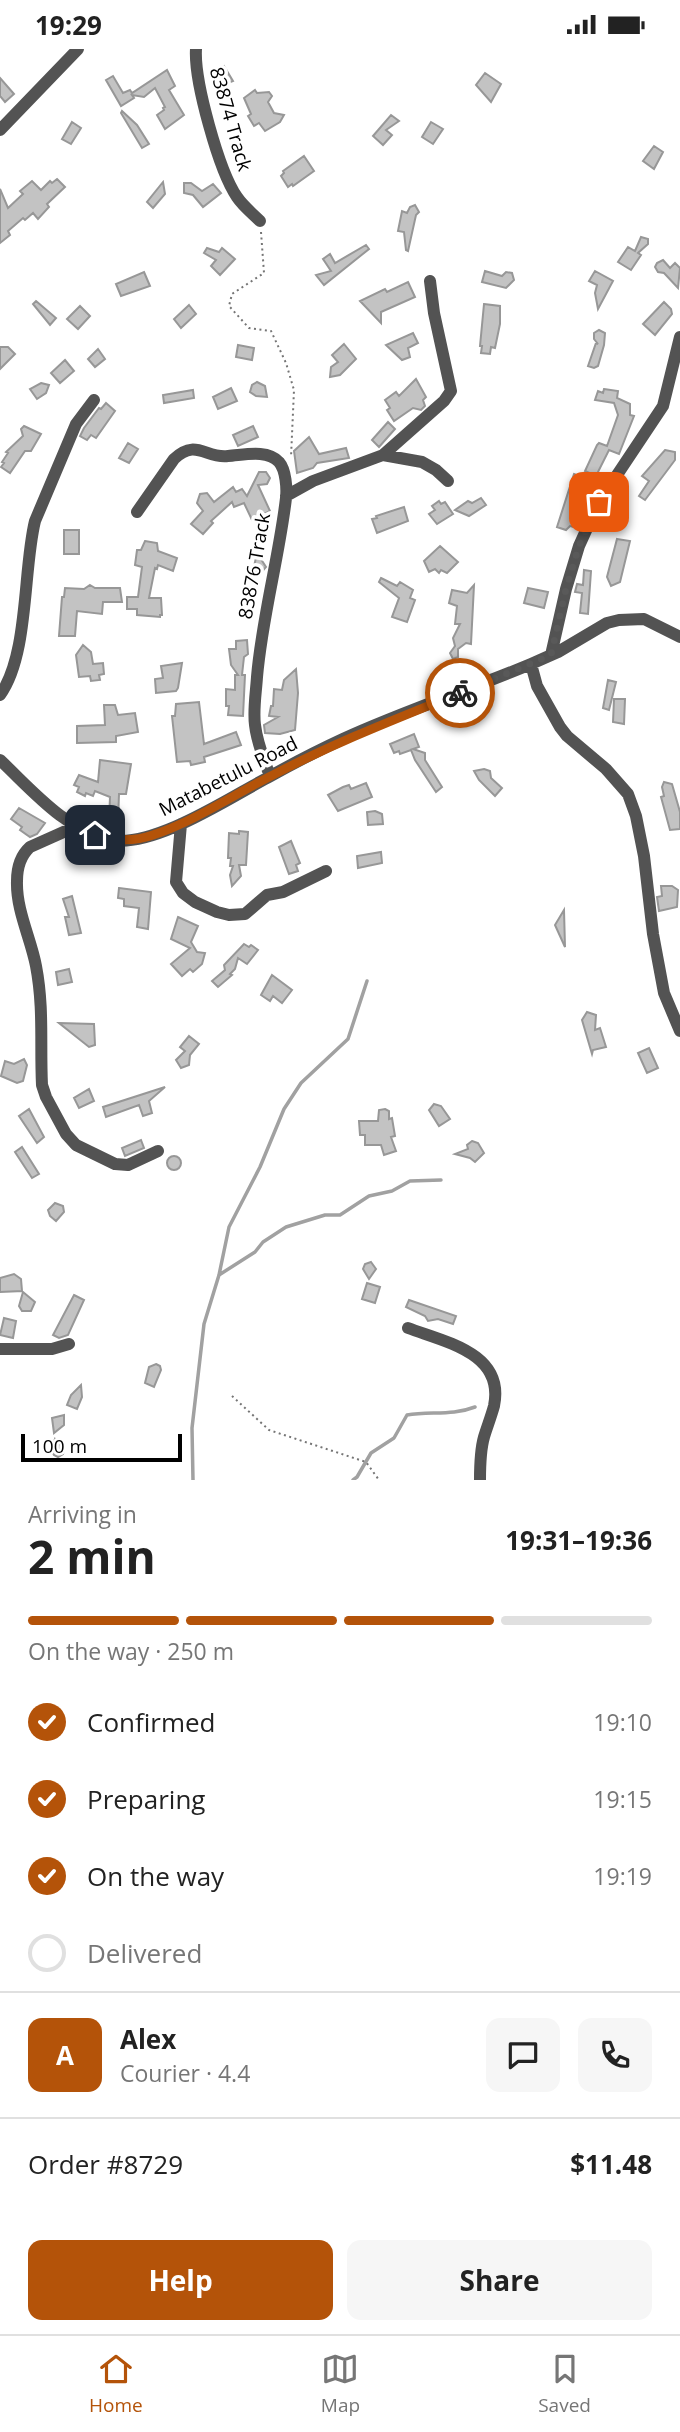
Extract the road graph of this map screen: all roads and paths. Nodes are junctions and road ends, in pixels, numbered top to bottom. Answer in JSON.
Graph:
{"nodes":[{"id":1,"x":78,"y":49,"type":"edge"},
{"id":2,"x":196,"y":49,"type":"edge"},
{"id":3,"x":0,"y":130,"type":"edge"},
{"id":4,"x":260,"y":221,"type":"joint"},
{"id":5,"x":430,"y":281,"type":"dead end"},
{"id":6,"x":680,"y":337,"type":"edge"},
{"id":7,"x":94,"y":400,"type":"dead end"},
{"id":8,"x":383,"y":455,"type":"junction"},
{"id":9,"x":284,"y":474,"type":"junction"},
{"id":10,"x":448,"y":481,"type":"dead end"},
{"id":11,"x":286,"y":496,"type":"junction"},
{"id":12,"x":137,"y":512,"type":"dead end"},
{"id":13,"x":680,"y":637,"type":"edge"},
{"id":14,"x":551,"y":655,"type":"junction"},
{"id":15,"x":531,"y":664,"type":"junction"},
{"id":16,"x":0,"y":695,"type":"edge"},
{"id":17,"x":0,"y":760,"type":"edge"},
{"id":18,"x":270,"y":776,"type":"junction"},
{"id":19,"x":181,"y":824,"type":"junction"},
{"id":20,"x":77,"y":826,"type":"junction"},
{"id":21,"x":326,"y":871,"type":"dead end"},
{"id":22,"x":680,"y":1031,"type":"edge"},
{"id":23,"x":158,"y":1151,"type":"dead end"},
{"id":24,"x":408,"y":1328,"type":"dead end"},
{"id":25,"x":69,"y":1344,"type":"dead end"},
{"id":26,"x":0,"y":1349,"type":"edge"},
{"id":27,"x":232,"y":1396,"type":"dead end"},
{"id":28,"x":379,"y":1480,"type":"edge"},
{"id":29,"x":480,"y":1480,"type":"edge"}],
"edges":[{"from":1,"to":3,"type":"street"},
{"from":2,"to":4,"type":"street","name":"83874 Track"},
{"from":4,"to":9,"type":"path"},
{"from":5,"to":8,"type":"street"},
{"from":6,"to":14,"type":"street"},
{"from":7,"to":16,"type":"street"},
{"from":8,"to":10,"type":"street"},
{"from":8,"to":11,"type":"street","name":"83876 Track"},
{"from":9,"to":11,"type":"street"},
{"from":9,"to":12,"type":"street"},
{"from":11,"to":18,"type":"street","name":"83876 Track"},
{"from":13,"to":14,"type":"street","name":"Matabetulu Road"},
{"from":14,"to":15,"type":"street","name":"Matabetulu Road"},
{"from":15,"to":18,"type":"street","name":"Matabetulu Road"},
{"from":15,"to":22,"type":"street"},
{"from":17,"to":20,"type":"street","name":"Matabetulu Road"},
{"from":18,"to":19,"type":"street","name":"Matabetulu Road"},
{"from":19,"to":20,"type":"street","name":"Matabetulu Road"},
{"from":19,"to":21,"type":"street"},
{"from":20,"to":23,"type":"street"},
{"from":24,"to":29,"type":"street"},
{"from":25,"to":26,"type":"street"},
{"from":27,"to":28,"type":"path"}]}
